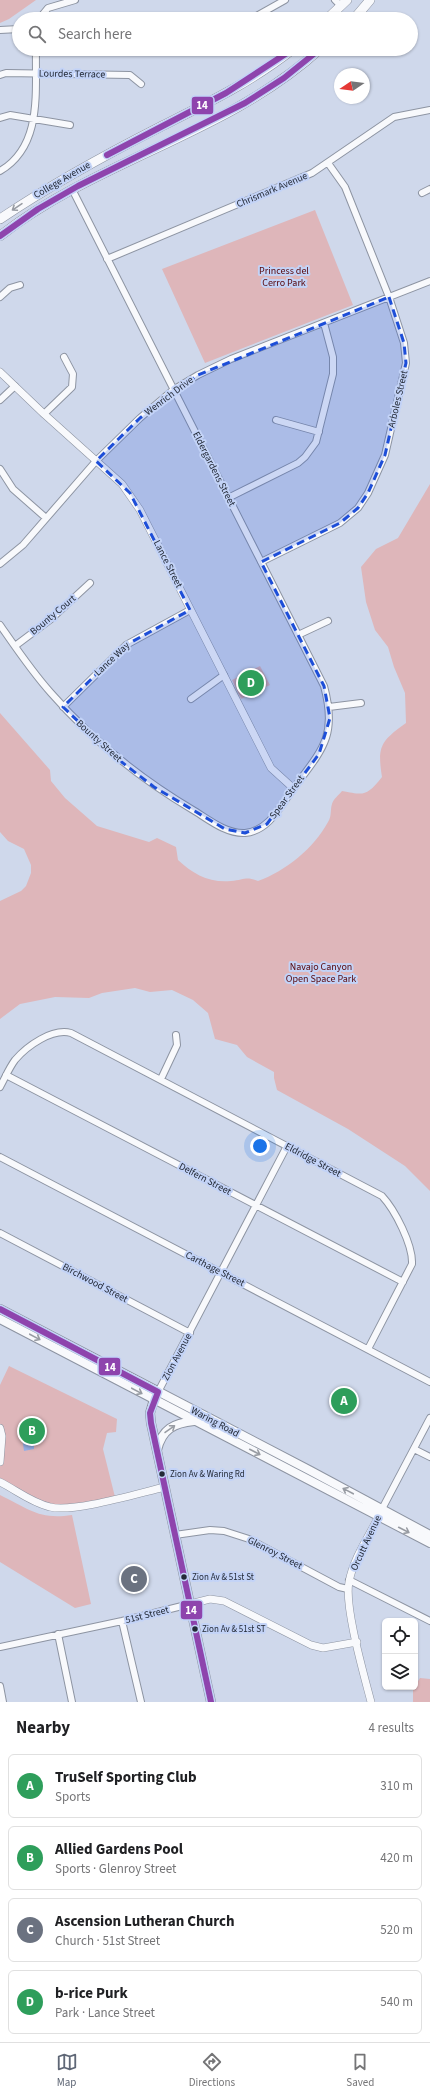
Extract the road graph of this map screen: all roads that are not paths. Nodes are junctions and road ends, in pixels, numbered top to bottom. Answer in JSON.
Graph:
{"nodes":[{"id":1,"x":75,"y":0,"type":"edge"},
{"id":2,"x":285,"y":0,"type":"edge"},
{"id":3,"x":370,"y":0,"type":"edge"},
{"id":4,"x":341,"y":2,"type":"edge"},
{"id":5,"x":45,"y":12,"type":"edge"},
{"id":6,"x":264,"y":12,"type":"edge"},
{"id":7,"x":333,"y":12,"type":"edge"},
{"id":8,"x":360,"y":12,"type":"edge"},
{"id":9,"x":12,"y":29,"type":"edge"},
{"id":10,"x":0,"y":30,"type":"edge"},
{"id":11,"x":36,"y":56,"type":"edge"},
{"id":12,"x":283,"y":56,"type":"edge"},
{"id":13,"x":311,"y":56,"type":"edge"},
{"id":14,"x":35,"y":74,"type":"junction"},
{"id":15,"x":0,"y":75,"type":"edge"},
{"id":16,"x":141,"y":84,"type":"dead end"},
{"id":17,"x":430,"y":110,"type":"edge"},
{"id":18,"x":0,"y":118,"type":"edge"},
{"id":19,"x":35,"y":120,"type":"junction"},
{"id":20,"x":70,"y":125,"type":"dead end"},
{"id":21,"x":328,"y":163,"type":"junction"},
{"id":22,"x":0,"y":171,"type":"edge"},
{"id":23,"x":72,"y":189,"type":"junction"},
{"id":24,"x":430,"y":189,"type":"edge"},
{"id":25,"x":422,"y":192,"type":"dead end"},
{"id":26,"x":0,"y":219,"type":"edge"},
{"id":27,"x":0,"y":236,"type":"edge"},
{"id":28,"x":106,"y":259,"type":"junction"},
{"id":29,"x":430,"y":281,"type":"edge"},
{"id":30,"x":20,"y":285,"type":"dead end"},
{"id":31,"x":0,"y":297,"type":"edge"},
{"id":32,"x":389,"y":297,"type":"junction"},
{"id":33,"x":324,"y":323,"type":"junction"},
{"id":34,"x":64,"y":357,"type":"dead end"},
{"id":35,"x":0,"y":372,"type":"edge"},
{"id":36,"x":15,"y":386,"type":"junction"},
{"id":37,"x":173,"y":390,"type":"junction"},
{"id":38,"x":0,"y":400,"type":"edge"},
{"id":39,"x":44,"y":414,"type":"junction"},
{"id":40,"x":276,"y":420,"type":"dead end"},
{"id":41,"x":319,"y":432,"type":"junction"},
{"id":42,"x":96,"y":461,"type":"junction"},
{"id":43,"x":0,"y":470,"type":"edge"},
{"id":44,"x":228,"y":498,"type":"junction"},
{"id":45,"x":46,"y":518,"type":"junction"},
{"id":46,"x":261,"y":562,"type":"junction"},
{"id":47,"x":0,"y":564,"type":"edge"},
{"id":48,"x":90,"y":583,"type":"dead end"},
{"id":49,"x":190,"y":610,"type":"junction"},
{"id":50,"x":328,"y":621,"type":"dead end"},
{"id":51,"x":0,"y":625,"type":"edge"},
{"id":52,"x":298,"y":635,"type":"junction"},
{"id":53,"x":15,"y":646,"type":"junction"},
{"id":54,"x":224,"y":675,"type":"junction"},
{"id":55,"x":191,"y":699,"type":"dead end"},
{"id":56,"x":361,"y":703,"type":"dead end"},
{"id":57,"x":329,"y":706,"type":"junction"},
{"id":58,"x":63,"y":707,"type":"junction"},
{"id":59,"x":319,"y":754,"type":"joint"},
{"id":60,"x":293,"y":788,"type":"junction"},
{"id":61,"x":225,"y":829,"type":"joint"},
{"id":62,"x":176,"y":1035,"type":"dead end"},
{"id":63,"x":6,"y":1075,"type":"junction"},
{"id":64,"x":161,"y":1079,"type":"junction"},
{"id":65,"x":0,"y":1087,"type":"edge"},
{"id":66,"x":287,"y":1146,"type":"junction"},
{"id":67,"x":0,"y":1158,"type":"edge"},
{"id":68,"x":256,"y":1205,"type":"junction"},
{"id":69,"x":0,"y":1233,"type":"edge"},
{"id":70,"x":222,"y":1272,"type":"junction"},
{"id":71,"x":403,"y":1282,"type":"junction"},
{"id":72,"x":0,"y":1309,"type":"edge"},
{"id":73,"x":0,"y":1319,"type":"edge"},
{"id":74,"x":190,"y":1333,"type":"junction"},
{"id":75,"x":368,"y":1349,"type":"junction"},
{"id":76,"x":430,"y":1382,"type":"edge"},
{"id":77,"x":156,"y":1396,"type":"junction"},
{"id":78,"x":430,"y":1418,"type":"edge"},
{"id":79,"x":195,"y":1421,"type":"junction"},
{"id":80,"x":0,"y":1428,"type":"edge"},
{"id":81,"x":414,"y":1448,"type":"junction"},
{"id":82,"x":157,"y":1452,"type":"junction"},
{"id":83,"x":430,"y":1457,"type":"edge"},
{"id":84,"x":0,"y":1462,"type":"edge"},
{"id":85,"x":0,"y":1482,"type":"edge"},
{"id":86,"x":165,"y":1487,"type":"junction"},
{"id":87,"x":382,"y":1509,"type":"junction"},
{"id":88,"x":378,"y":1517,"type":"junction"},
{"id":89,"x":175,"y":1535,"type":"junction"},
{"id":90,"x":430,"y":1535,"type":"edge"},
{"id":91,"x":430,"y":1543,"type":"edge"},
{"id":92,"x":349,"y":1580,"type":"junction"},
{"id":93,"x":348,"y":1589,"type":"junction"},
{"id":94,"x":190,"y":1604,"type":"junction"},
{"id":95,"x":122,"y":1621,"type":"junction"},
{"id":96,"x":430,"y":1621,"type":"edge"},
{"id":97,"x":58,"y":1634,"type":"junction"},
{"id":98,"x":357,"y":1642,"type":"junction"},
{"id":99,"x":0,"y":1646,"type":"edge"},
{"id":100,"x":0,"y":1686,"type":"edge"},
{"id":101,"x":3,"y":1702,"type":"edge"},
{"id":102,"x":72,"y":1702,"type":"edge"},
{"id":103,"x":141,"y":1702,"type":"edge"},
{"id":104,"x":211,"y":1702,"type":"edge"},
{"id":105,"x":370,"y":1702,"type":"edge"}],
"edges":[{"from":1,"to":5,"type":"street"},
{"from":2,"to":6,"type":"street"},
{"from":3,"to":8,"type":"main road"},
{"from":4,"to":7,"type":"main road"},
{"from":9,"to":10,"type":"street"},
{"from":11,"to":14,"type":"street"},
{"from":12,"to":26,"type":"main road","name":"College Avenue","one_way":true},
{"from":13,"to":23,"type":"main road","name":"College Avenue"},
{"from":14,"to":15,"type":"street","name":"Lourdes Terrace"},
{"from":14,"to":16,"type":"street","name":"Lourdes Terrace"},
{"from":14,"to":19,"type":"street"},
{"from":17,"to":21,"type":"street","name":"Chrismark Avenue"},
{"from":18,"to":19,"type":"street"},
{"from":19,"to":20,"type":"street"},
{"from":19,"to":22,"type":"street"},
{"from":21,"to":28,"type":"street","name":"Chrismark Avenue"},
{"from":21,"to":32,"type":"street","name":"Arboles Street"},
{"from":23,"to":27,"type":"main road","name":"College Avenue"},
{"from":23,"to":28,"type":"street","name":"Eldergardens Street"},
{"from":24,"to":25,"type":"street"},
{"from":28,"to":37,"type":"street","name":"Eldergardens Street"},
{"from":29,"to":32,"type":"street","name":"Wenrich Drive"},
{"from":30,"to":31,"type":"street"},
{"from":32,"to":33,"type":"street","name":"Wenrich Drive"},
{"from":32,"to":46,"type":"street","name":"Arboles Street"},
{"from":33,"to":37,"type":"street","name":"Wenrich Drive"},
{"from":33,"to":41,"type":"street"},
{"from":34,"to":39,"type":"street"},
{"from":35,"to":36,"type":"street","name":"Lance Street"},
{"from":36,"to":38,"type":"street"},
{"from":36,"to":39,"type":"street","name":"Lance Street"},
{"from":37,"to":42,"type":"street","name":"Wenrich Drive"},
{"from":37,"to":44,"type":"street","name":"Eldergardens Street"},
{"from":39,"to":42,"type":"street","name":"Lance Street"},
{"from":40,"to":41,"type":"street"},
{"from":41,"to":44,"type":"street"},
{"from":42,"to":45,"type":"street","name":"Wenrich Drive"},
{"from":42,"to":49,"type":"street","name":"Lance Street"},
{"from":43,"to":45,"type":"street"},
{"from":44,"to":46,"type":"street","name":"Eldergardens Street"},
{"from":45,"to":47,"type":"street","name":"Wenrich Drive"},
{"from":46,"to":52,"type":"street","name":"Eldergardens Street"},
{"from":48,"to":53,"type":"street","name":"Bounty Court"},
{"from":49,"to":54,"type":"street","name":"Lance Street"},
{"from":49,"to":58,"type":"street","name":"Lance Way"},
{"from":50,"to":52,"type":"street"},
{"from":51,"to":53,"type":"street","name":"Bounty Street"},
{"from":52,"to":57,"type":"street","name":"Eldergardens Street"},
{"from":53,"to":58,"type":"street","name":"Bounty Street"},
{"from":54,"to":55,"type":"street"},
{"from":54,"to":60,"type":"street","name":"Lance Street"},
{"from":56,"to":57,"type":"street"},
{"from":57,"to":59,"type":"street","name":"Eldergardens Street"},
{"from":58,"to":61,"type":"street","name":"Bounty Street"},
{"from":59,"to":60,"type":"street","name":"Spear Street"},
{"from":60,"to":61,"type":"street","name":"Spear Street"},
{"from":62,"to":64,"type":"street"},
{"from":63,"to":64,"type":"street","name":"Eldridge Street"},
{"from":63,"to":65,"type":"street"},
{"from":63,"to":68,"type":"street","name":"Delfern Street"},
{"from":64,"to":66,"type":"street","name":"Eldridge Street"},
{"from":66,"to":68,"type":"street","name":"Zion Avenue"},
{"from":66,"to":71,"type":"street","name":"Eldridge Street"},
{"from":67,"to":70,"type":"street","name":"Carthage Street"},
{"from":68,"to":70,"type":"street","name":"Zion Avenue"},
{"from":68,"to":71,"type":"street","name":"Delfern Street"},
{"from":69,"to":74,"type":"street","name":"Birchwood Street"},
{"from":70,"to":74,"type":"street","name":"Zion Avenue"},
{"from":70,"to":75,"type":"street","name":"Carthage Street"},
{"from":71,"to":75,"type":"street","name":"Eldridge Street"},
{"from":72,"to":77,"type":"main road","name":"Waring Road"},
{"from":73,"to":77,"type":"main road","name":"Waring Road","one_way":true},
{"from":74,"to":77,"type":"street","name":"Zion Avenue"},
{"from":75,"to":76,"type":"street","name":"Carthage Street"},
{"from":77,"to":79,"type":"main road","name":"Waring Road"},
{"from":77,"to":82,"type":"main road","name":"Zion Avenue"},
{"from":87,"to":77,"type":"main road","name":"Waring Road","one_way":true},
{"from":78,"to":81,"type":"street","name":"Orcutt Avenue"},
{"from":82,"to":79,"type":"main road","one_way":true},
{"from":79,"to":88,"type":"main road","name":"Waring Road","one_way":true},
{"from":80,"to":84,"type":"street"},
{"from":81,"to":83,"type":"street"},
{"from":81,"to":87,"type":"street","name":"Orcutt Avenue"},
{"from":82,"to":86,"type":"main road","name":"Zion Avenue"},
{"from":85,"to":86,"type":"street"},
{"from":86,"to":89,"type":"main road","name":"Zion Avenue"},
{"from":87,"to":88,"type":"street","name":"Orcutt Avenue"},
{"from":87,"to":90,"type":"main road","name":"Waring Road"},
{"from":88,"to":91,"type":"main road","name":"Waring Road","one_way":true},
{"from":88,"to":92,"type":"street","name":"Orcutt Avenue"},
{"from":89,"to":93,"type":"street","name":"Glenroy Street"},
{"from":89,"to":94,"type":"main road","name":"Zion Avenue"},
{"from":92,"to":93,"type":"street","name":"Orcutt Avenue"},
{"from":92,"to":96,"type":"street"},
{"from":93,"to":98,"type":"street","name":"Orcutt Avenue"},
{"from":94,"to":95,"type":"street","name":"51st Street"},
{"from":94,"to":98,"type":"street","name":"51st Street"},
{"from":94,"to":104,"type":"main road","name":"Zion Avenue"},
{"from":95,"to":97,"type":"street","name":"51st Street"},
{"from":95,"to":103,"type":"street"},
{"from":97,"to":99,"type":"street","name":"51st Street"},
{"from":97,"to":102,"type":"street"},
{"from":98,"to":105,"type":"street","name":"Orcutt Avenue"},
{"from":100,"to":101,"type":"street"}]}
